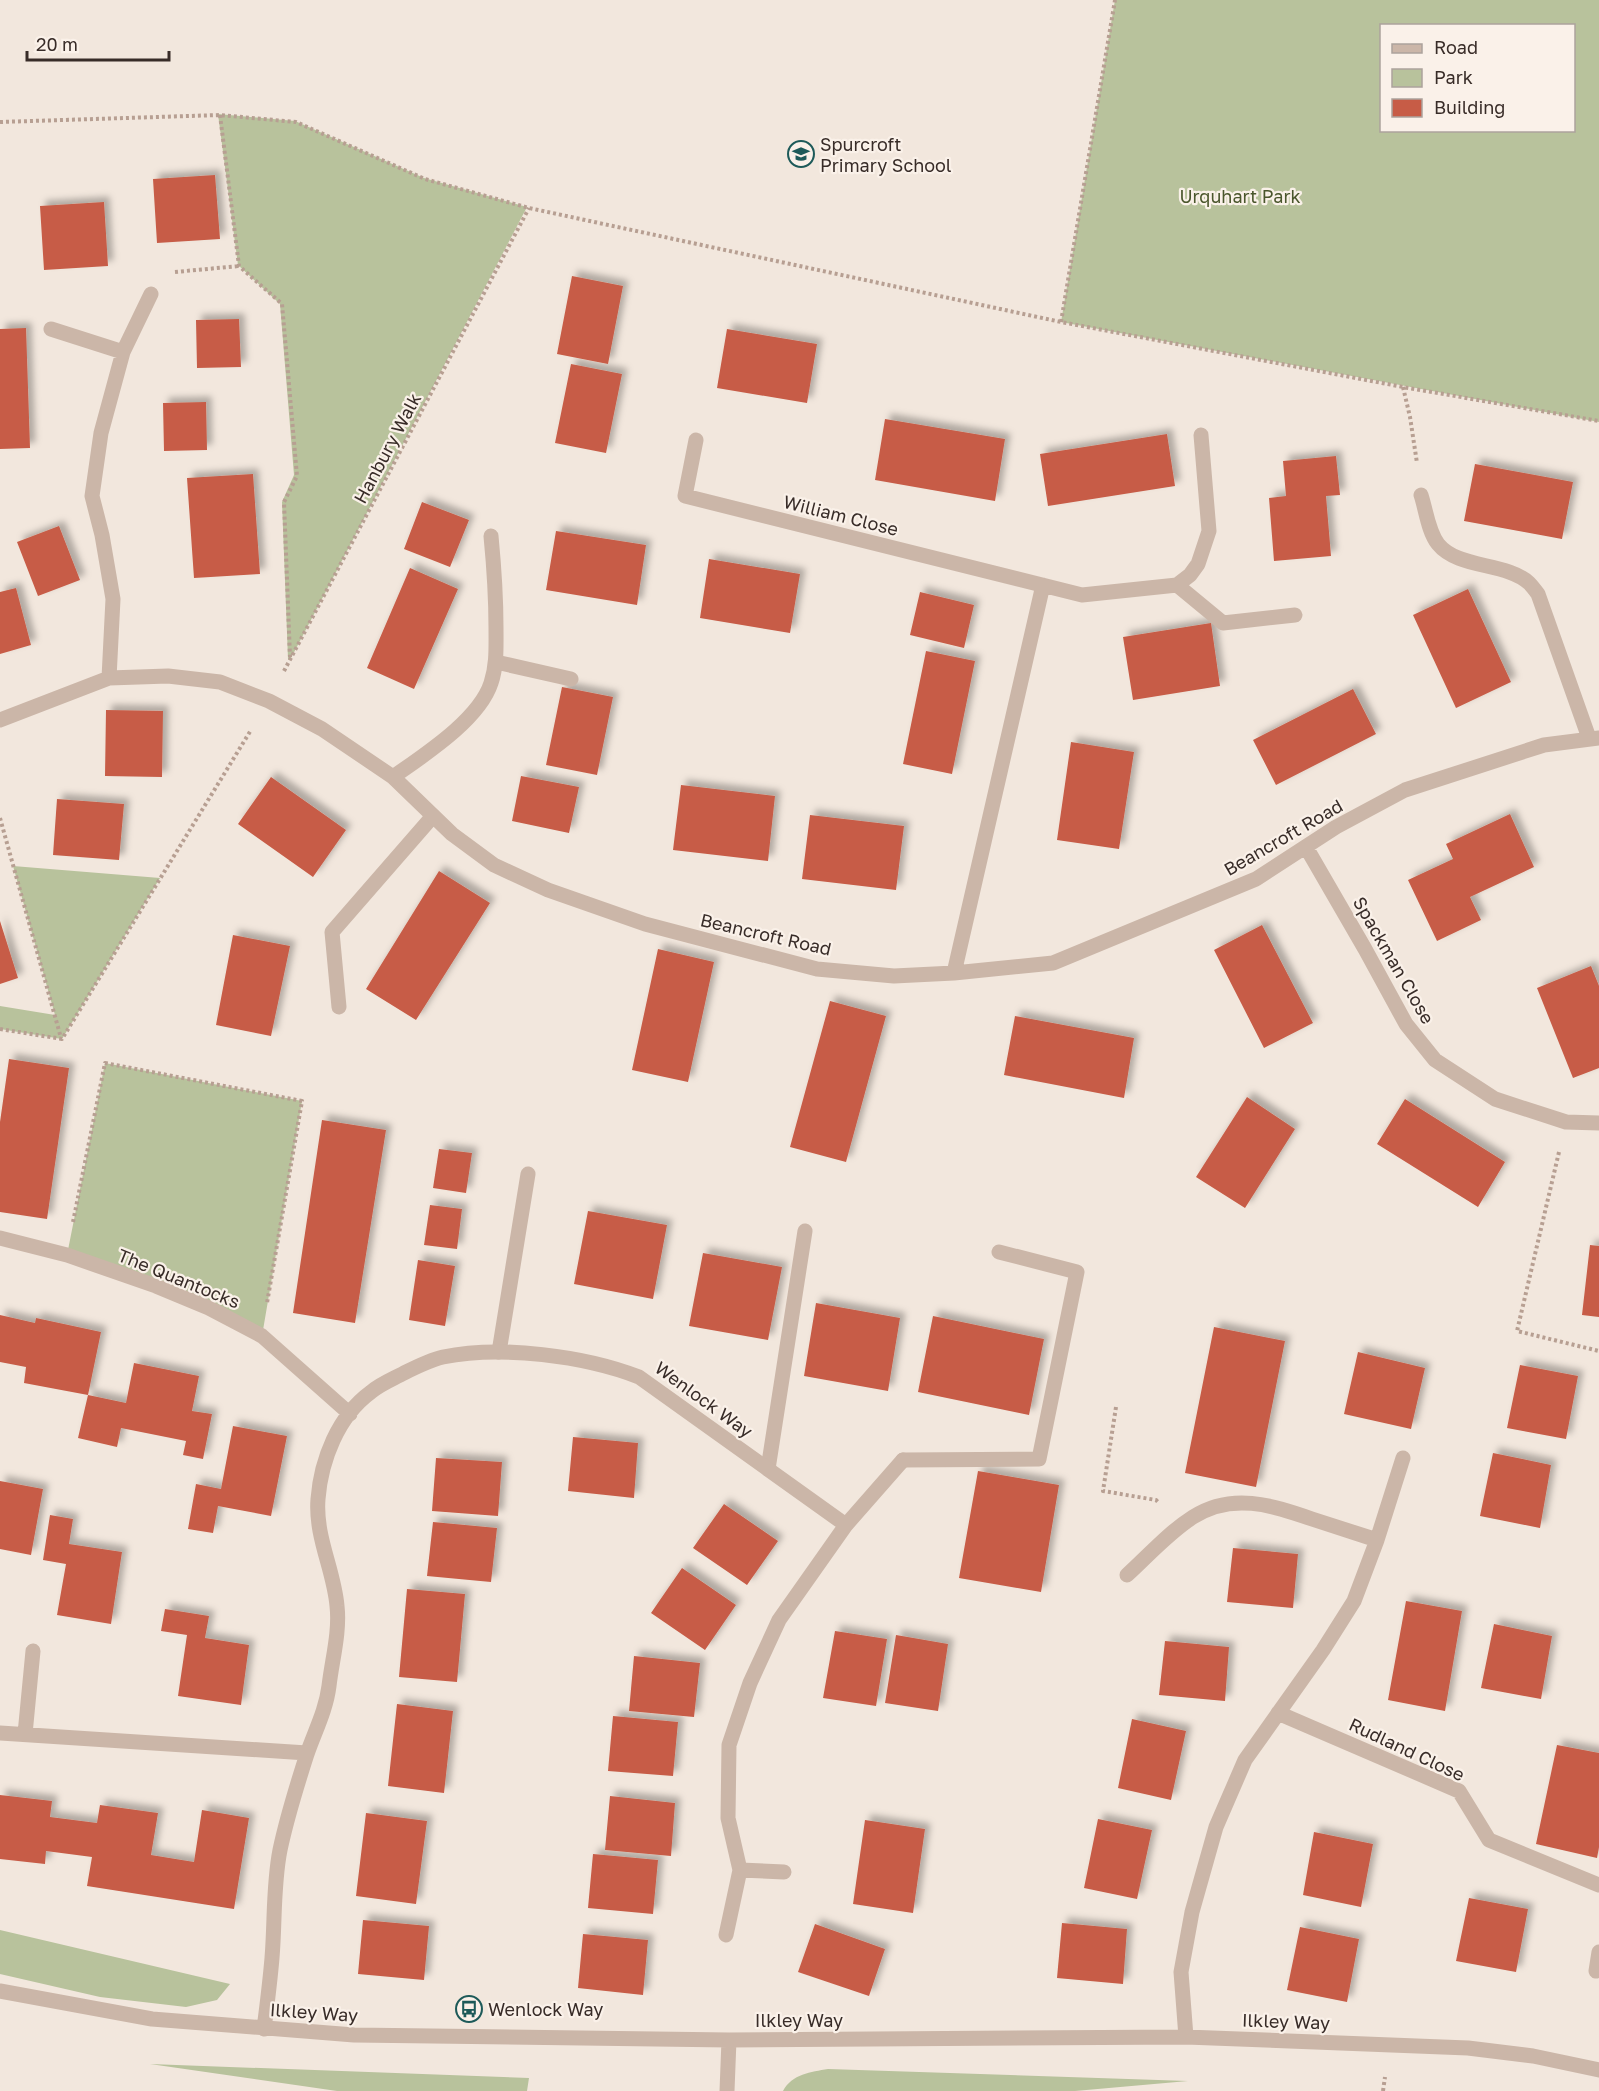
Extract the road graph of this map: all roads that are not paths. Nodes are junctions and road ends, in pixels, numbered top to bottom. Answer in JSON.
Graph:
{"nodes":[{"id":1,"x":151,"y":294,"type":"road end"},
{"id":2,"x":51,"y":329,"type":"dead end"},
{"id":3,"x":123,"y":352,"type":"junction"},
{"id":4,"x":1201,"y":435,"type":"dead end"},
{"id":5,"x":696,"y":440,"type":"dead end"},
{"id":6,"x":1421,"y":495,"type":"road end"},
{"id":7,"x":491,"y":536,"type":"dead end"},
{"id":8,"x":1042,"y":585,"type":"junction"},
{"id":9,"x":1177,"y":585,"type":"junction"},
{"id":10,"x":1295,"y":615,"type":"dead end"},
{"id":11,"x":496,"y":662,"type":"junction"},
{"id":12,"x":109,"y":678,"type":"junction"},
{"id":13,"x":571,"y":679,"type":"dead end"},
{"id":14,"x":0,"y":720,"type":"edge"},
{"id":15,"x":1594,"y":738,"type":"edge"},
{"id":16,"x":393,"y":777,"type":"junction"},
{"id":17,"x":433,"y":816,"type":"junction"},
{"id":18,"x":1306,"y":847,"type":"junction"},
{"id":19,"x":954,"y":973,"type":"junction"},
{"id":20,"x":339,"y":1007,"type":"dead end"},
{"id":21,"x":1599,"y":1123,"type":"edge"},
{"id":22,"x":528,"y":1174,"type":"dead end"},
{"id":23,"x":805,"y":1231,"type":"dead end"},
{"id":24,"x":0,"y":1238,"type":"edge"},
{"id":25,"x":999,"y":1252,"type":"dead end"},
{"id":26,"x":499,"y":1352,"type":"junction"},
{"id":27,"x":350,"y":1414,"type":"junction"},
{"id":28,"x":1403,"y":1458,"type":"dead end"},
{"id":29,"x":768,"y":1469,"type":"junction"},
{"id":30,"x":846,"y":1525,"type":"junction"},
{"id":31,"x":1377,"y":1540,"type":"junction"},
{"id":32,"x":1127,"y":1575,"type":"dead end"},
{"id":33,"x":33,"y":1651,"type":"dead end"},
{"id":34,"x":1278,"y":1713,"type":"junction"},
{"id":35,"x":0,"y":1733,"type":"edge"},
{"id":36,"x":25,"y":1734,"type":"junction"},
{"id":37,"x":308,"y":1753,"type":"junction"},
{"id":38,"x":740,"y":1869,"type":"junction"},
{"id":39,"x":784,"y":1872,"type":"dead end"},
{"id":40,"x":1599,"y":1885,"type":"edge"},
{"id":41,"x":726,"y":1935,"type":"dead end"},
{"id":42,"x":1599,"y":1952,"type":"edge"},
{"id":43,"x":1596,"y":1971,"type":"dead end"},
{"id":44,"x":0,"y":1991,"type":"edge"},
{"id":45,"x":264,"y":2029,"type":"junction"},
{"id":46,"x":1186,"y":2037,"type":"junction"},
{"id":47,"x":729,"y":2040,"type":"junction"},
{"id":48,"x":1599,"y":2070,"type":"edge"},
{"id":49,"x":727,"y":2091,"type":"edge"}],
"edges":[{"from":1,"to":3,"type":"street"},
{"from":2,"to":3,"type":"street"},
{"from":3,"to":12,"type":"street"},
{"from":4,"to":9,"type":"street"},
{"from":5,"to":8,"type":"street","name":"William Close"},
{"from":6,"to":15,"type":"street","name":"Beancroft Road"},
{"from":7,"to":11,"type":"street"},
{"from":8,"to":9,"type":"street","name":"William Close"},
{"from":8,"to":19,"type":"street"},
{"from":9,"to":10,"type":"street"},
{"from":11,"to":13,"type":"street"},
{"from":11,"to":16,"type":"street"},
{"from":12,"to":14,"type":"street","name":"Beancroft Road"},
{"from":12,"to":16,"type":"street","name":"Beancroft Road"},
{"from":15,"to":18,"type":"street","name":"Beancroft Road"},
{"from":16,"to":17,"type":"street","name":"Beancroft Road"},
{"from":17,"to":19,"type":"street","name":"Beancroft Road"},
{"from":17,"to":20,"type":"street"},
{"from":18,"to":19,"type":"street","name":"Beancroft Road"},
{"from":18,"to":21,"type":"street","name":"Spackman Close"},
{"from":22,"to":26,"type":"street"},
{"from":23,"to":29,"type":"street"},
{"from":24,"to":27,"type":"street","name":"The Quantocks"},
{"from":25,"to":30,"type":"street"},
{"from":26,"to":27,"type":"street","name":"Wenlock Way"},
{"from":26,"to":29,"type":"street","name":"Wenlock Way"},
{"from":27,"to":37,"type":"street","name":"Wenlock Way"},
{"from":28,"to":31,"type":"street"},
{"from":29,"to":30,"type":"street","name":"Wenlock Way"},
{"from":30,"to":38,"type":"street"},
{"from":31,"to":32,"type":"street"},
{"from":31,"to":34,"type":"street"},
{"from":33,"to":36,"type":"street"},
{"from":34,"to":40,"type":"street","name":"Rudland Close"},
{"from":34,"to":46,"type":"street"},
{"from":35,"to":36,"type":"street"},
{"from":36,"to":37,"type":"street"},
{"from":37,"to":45,"type":"street","name":"Wenlock Way"},
{"from":38,"to":39,"type":"street"},
{"from":38,"to":41,"type":"street"},
{"from":42,"to":43,"type":"street"},
{"from":44,"to":45,"type":"street","name":"Ilkley Way"},
{"from":45,"to":47,"type":"street","name":"Ilkley Way"},
{"from":46,"to":47,"type":"street","name":"Ilkley Way"},
{"from":46,"to":48,"type":"street","name":"Ilkley Way"},
{"from":47,"to":49,"type":"street"}]}
